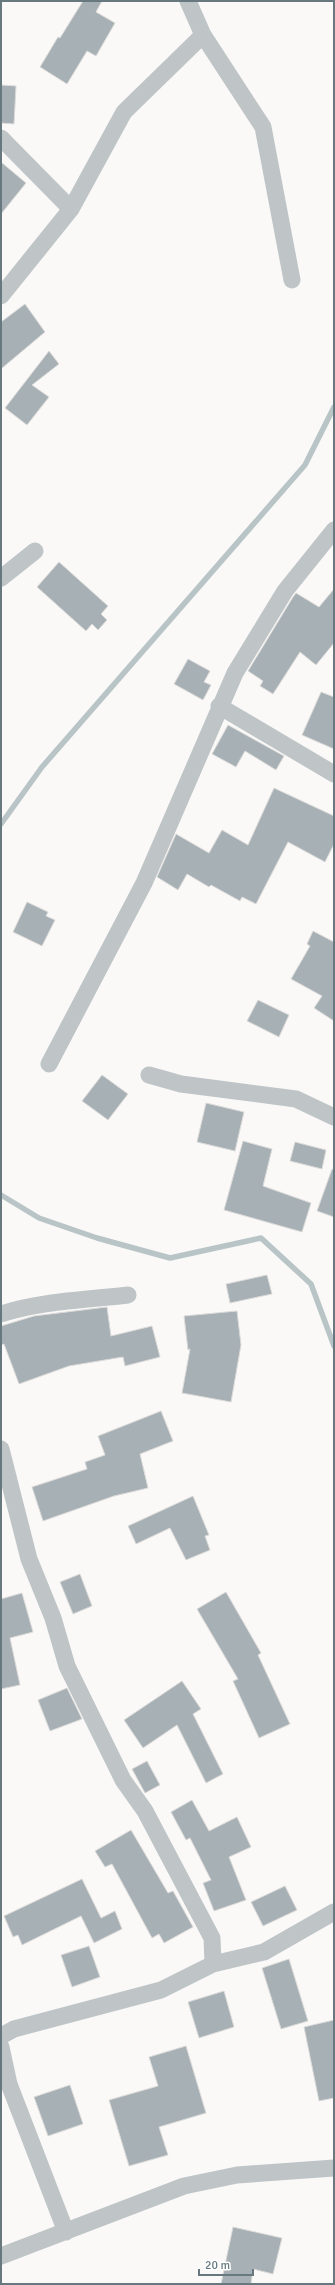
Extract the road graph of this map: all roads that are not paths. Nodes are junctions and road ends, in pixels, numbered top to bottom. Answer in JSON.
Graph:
{"nodes":[{"id":1,"x":188,"y":1,"type":"edge"},
{"id":2,"x":203,"y":35,"type":"junction"},
{"id":3,"x":1,"y":138,"type":"edge"},
{"id":4,"x":71,"y":209,"type":"junction"},
{"id":5,"x":292,"y":280,"type":"dead end"},
{"id":6,"x":1,"y":296,"type":"edge"},
{"id":7,"x":334,"y":530,"type":"edge"},
{"id":8,"x":35,"y":551,"type":"dead end"},
{"id":9,"x":1,"y":578,"type":"edge"},
{"id":10,"x":219,"y":706,"type":"junction"},
{"id":11,"x":334,"y":774,"type":"edge"},
{"id":12,"x":49,"y":1064,"type":"dead end"},
{"id":13,"x":149,"y":1075,"type":"dead end"},
{"id":14,"x":334,"y":1117,"type":"edge"},
{"id":15,"x":128,"y":1295,"type":"dead end"},
{"id":16,"x":1,"y":1314,"type":"edge"},
{"id":17,"x":1,"y":1448,"type":"edge"},
{"id":18,"x":334,"y":1912,"type":"edge"},
{"id":19,"x":213,"y":1964,"type":"junction"},
{"id":20,"x":1,"y":2036,"type":"edge"},
{"id":21,"x":1,"y":2047,"type":"edge"},
{"id":22,"x":334,"y":2168,"type":"edge"},
{"id":23,"x":66,"y":2232,"type":"junction"},
{"id":24,"x":1,"y":2256,"type":"edge"}],
"edges":[{"from":1,"to":2,"type":"street"},
{"from":2,"to":4,"type":"street"},
{"from":2,"to":5,"type":"street"},
{"from":3,"to":4,"type":"street"},
{"from":4,"to":6,"type":"street"},
{"from":7,"to":10,"type":"street"},
{"from":8,"to":9,"type":"street"},
{"from":10,"to":11,"type":"street"},
{"from":10,"to":12,"type":"street"},
{"from":13,"to":14,"type":"street"},
{"from":15,"to":16,"type":"street"},
{"from":17,"to":19,"type":"street"},
{"from":18,"to":19,"type":"street"},
{"from":19,"to":20,"type":"street"},
{"from":21,"to":23,"type":"street"},
{"from":22,"to":23,"type":"street"},
{"from":23,"to":24,"type":"street"}]}
